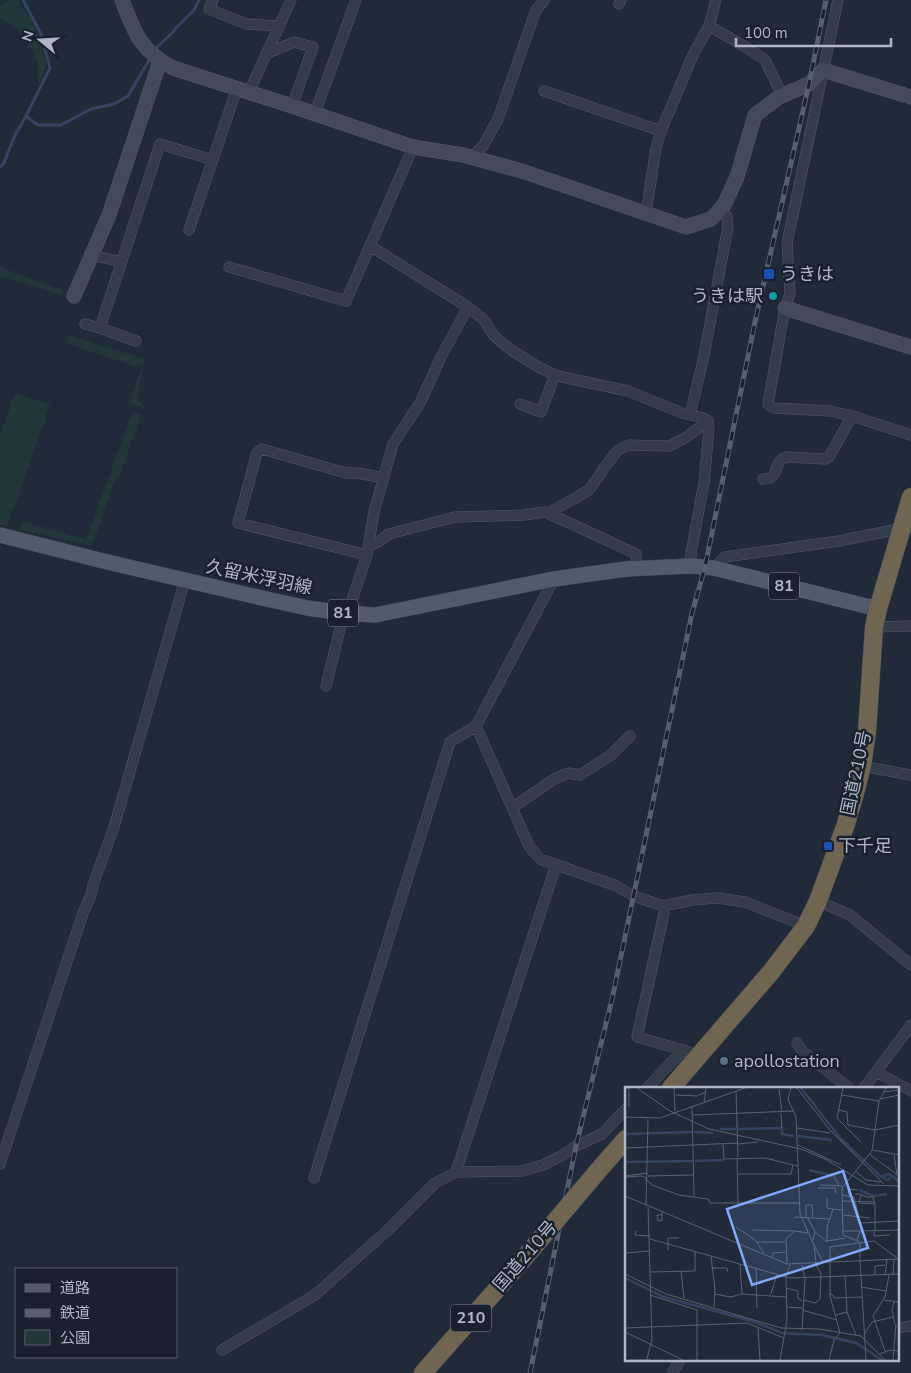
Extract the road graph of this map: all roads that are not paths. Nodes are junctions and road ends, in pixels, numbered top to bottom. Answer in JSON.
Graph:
{"nodes":[{"id":1,"x":122,"y":0,"type":"edge"},
{"id":2,"x":213,"y":0,"type":"edge"},
{"id":3,"x":291,"y":0,"type":"edge"},
{"id":4,"x":356,"y":0,"type":"edge"},
{"id":5,"x":544,"y":0,"type":"edge"},
{"id":6,"x":716,"y":0,"type":"edge"},
{"id":7,"x":838,"y":0,"type":"edge"},
{"id":8,"x":278,"y":26,"type":"junction"},
{"id":9,"x":709,"y":26,"type":"junction"},
{"id":10,"x":266,"y":54,"type":"junction"},
{"id":11,"x":160,"y":61,"type":"junction"},
{"id":12,"x":823,"y":70,"type":"junction"},
{"id":13,"x":243,"y":90,"type":"junction"},
{"id":14,"x":544,"y":91,"type":"dead end"},
{"id":15,"x":782,"y":95,"type":"junction"},
{"id":16,"x":911,"y":97,"type":"edge"},
{"id":17,"x":292,"y":106,"type":"junction"},
{"id":18,"x":315,"y":113,"type":"junction"},
{"id":19,"x":661,"y":131,"type":"junction"},
{"id":20,"x":413,"y":147,"type":"junction"},
{"id":21,"x":472,"y":157,"type":"junction"},
{"id":22,"x":213,"y":160,"type":"junction"},
{"id":23,"x":720,"y":210,"type":"junction"},
{"id":24,"x":646,"y":213,"type":"junction"},
{"id":25,"x":189,"y":230,"type":"dead end"},
{"id":26,"x":370,"y":246,"type":"junction"},
{"id":27,"x":92,"y":255,"type":"junction"},
{"id":28,"x":121,"y":262,"type":"junction"},
{"id":29,"x":228,"y":268,"type":"dead end"},
{"id":30,"x":74,"y":296,"type":"dead end"},
{"id":31,"x":468,"y":307,"type":"junction"},
{"id":32,"x":785,"y":308,"type":"junction"},
{"id":33,"x":85,"y":324,"type":"dead end"},
{"id":34,"x":100,"y":328,"type":"junction"},
{"id":35,"x":136,"y":341,"type":"dead end"},
{"id":36,"x":911,"y":347,"type":"edge"},
{"id":37,"x":555,"y":375,"type":"junction"},
{"id":38,"x":520,"y":404,"type":"dead end"},
{"id":39,"x":690,"y":415,"type":"junction"},
{"id":40,"x":852,"y":416,"type":"junction"},
{"id":41,"x":708,"y":421,"type":"junction"},
{"id":42,"x":911,"y":435,"type":"edge"},
{"id":43,"x":384,"y":478,"type":"junction"},
{"id":44,"x":762,"y":478,"type":"dead end"},
{"id":45,"x":911,"y":497,"type":"edge"},
{"id":46,"x":551,"y":515,"type":"junction"},
{"id":47,"x":903,"y":528,"type":"junction"},
{"id":48,"x":0,"y":535,"type":"edge"},
{"id":49,"x":368,"y":551,"type":"junction"},
{"id":50,"x":691,"y":566,"type":"junction"},
{"id":51,"x":637,"y":568,"type":"junction"},
{"id":52,"x":714,"y":568,"type":"junction"},
{"id":53,"x":554,"y":579,"type":"junction"},
{"id":54,"x":185,"y":580,"type":"junction"},
{"id":55,"x":878,"y":609,"type":"junction"},
{"id":56,"x":344,"y":613,"type":"junction"},
{"id":57,"x":911,"y":626,"type":"edge"},
{"id":58,"x":874,"y":627,"type":"junction"},
{"id":59,"x":326,"y":686,"type":"dead end"},
{"id":60,"x":476,"y":726,"type":"junction"},
{"id":61,"x":630,"y":736,"type":"dead end"},
{"id":62,"x":862,"y":766,"type":"junction"},
{"id":63,"x":911,"y":775,"type":"edge"},
{"id":64,"x":512,"y":808,"type":"junction"},
{"id":65,"x":556,"y":865,"type":"junction"},
{"id":66,"x":818,"y":901,"type":"junction"},
{"id":67,"x":663,"y":906,"type":"junction"},
{"id":68,"x":806,"y":926,"type":"junction"},
{"id":69,"x":911,"y":965,"type":"edge"},
{"id":70,"x":911,"y":1025,"type":"edge"},
{"id":71,"x":796,"y":1043,"type":"dead end"},
{"id":72,"x":691,"y":1053,"type":"junction"},
{"id":73,"x":876,"y":1072,"type":"junction"},
{"id":74,"x":894,"y":1085,"type":"edge"},
{"id":75,"x":648,"y":1087,"type":"edge"},
{"id":76,"x":672,"y":1087,"type":"edge"},
{"id":77,"x":848,"y":1087,"type":"edge"},
{"id":78,"x":865,"y":1087,"type":"edge"},
{"id":79,"x":911,"y":1091,"type":"edge"},
{"id":80,"x":625,"y":1110,"type":"edge"},
{"id":81,"x":625,"y":1140,"type":"edge"},
{"id":82,"x":0,"y":1164,"type":"edge"},
{"id":83,"x":456,"y":1172,"type":"junction"},
{"id":84,"x":314,"y":1178,"type":"dead end"},
{"id":85,"x":911,"y":1326,"type":"edge"},
{"id":86,"x":898,"y":1328,"type":"edge"},
{"id":87,"x":222,"y":1350,"type":"dead end"},
{"id":88,"x":680,"y":1360,"type":"edge"},
{"id":89,"x":423,"y":1373,"type":"edge"},
{"id":90,"x":672,"y":1373,"type":"edge"}],
"edges":[{"from":1,"to":11,"type":"street"},
{"from":2,"to":8,"type":"street"},
{"from":3,"to":8,"type":"street"},
{"from":4,"to":18,"type":"street"},
{"from":5,"to":21,"type":"street"},
{"from":6,"to":9,"type":"street"},
{"from":7,"to":12,"type":"street"},
{"from":8,"to":10,"type":"street"},
{"from":9,"to":15,"type":"street"},
{"from":9,"to":19,"type":"street"},
{"from":10,"to":13,"type":"street"},
{"from":10,"to":17,"type":"street"},
{"from":11,"to":13,"type":"street"},
{"from":11,"to":27,"type":"street"},
{"from":12,"to":15,"type":"street"},
{"from":12,"to":16,"type":"street"},
{"from":12,"to":32,"type":"street"},
{"from":13,"to":17,"type":"street"},
{"from":13,"to":22,"type":"street"},
{"from":14,"to":19,"type":"street"},
{"from":15,"to":23,"type":"street"},
{"from":17,"to":18,"type":"street"},
{"from":18,"to":20,"type":"street"},
{"from":19,"to":24,"type":"street"},
{"from":20,"to":21,"type":"street"},
{"from":20,"to":26,"type":"street"},
{"from":21,"to":24,"type":"street"},
{"from":22,"to":25,"type":"street"},
{"from":22,"to":28,"type":"street"},
{"from":23,"to":24,"type":"street"},
{"from":23,"to":39,"type":"street"},
{"from":26,"to":29,"type":"street"},
{"from":26,"to":31,"type":"street"},
{"from":27,"to":28,"type":"street"},
{"from":27,"to":30,"type":"street"},
{"from":28,"to":34,"type":"street"},
{"from":31,"to":37,"type":"street"},
{"from":31,"to":43,"type":"street"},
{"from":32,"to":36,"type":"street"},
{"from":32,"to":40,"type":"street"},
{"from":33,"to":34,"type":"street"},
{"from":34,"to":35,"type":"street"},
{"from":37,"to":38,"type":"street"},
{"from":37,"to":39,"type":"street"},
{"from":39,"to":41,"type":"street"},
{"from":40,"to":42,"type":"street"},
{"from":40,"to":44,"type":"street"},
{"from":41,"to":46,"type":"street"},
{"from":41,"to":50,"type":"street"},
{"from":43,"to":49,"type":"street"},
{"from":43,"to":49,"type":"street"},
{"from":45,"to":47,"type":"highway","name":"国道210号"},
{"from":46,"to":49,"type":"street"},
{"from":46,"to":51,"type":"street"},
{"from":47,"to":52,"type":"street"},
{"from":47,"to":55,"type":"highway","name":"国道210号"},
{"from":48,"to":54,"type":"main road","name":"久留米浮羽線","number":"81"},
{"from":49,"to":56,"type":"street"},
{"from":50,"to":51,"type":"main road","name":"久留米浮羽線","number":"81"},
{"from":50,"to":52,"type":"main road","number":"81"},
{"from":51,"to":53,"type":"main road","name":"久留米浮羽線","number":"81"},
{"from":52,"to":55,"type":"main road","number":"81"},
{"from":53,"to":56,"type":"main road","name":"久留米浮羽線","number":"81"},
{"from":53,"to":60,"type":"street"},
{"from":54,"to":56,"type":"main road","name":"久留米浮羽線","number":"81"},
{"from":54,"to":82,"type":"street"},
{"from":55,"to":58,"type":"highway","name":"国道210号"},
{"from":56,"to":59,"type":"street"},
{"from":57,"to":58,"type":"street"},
{"from":58,"to":62,"type":"highway","name":"国道210号"},
{"from":60,"to":64,"type":"street"},
{"from":60,"to":84,"type":"street"},
{"from":61,"to":64,"type":"street"},
{"from":62,"to":63,"type":"street"},
{"from":62,"to":66,"type":"highway","name":"国道210号"},
{"from":64,"to":65,"type":"street"},
{"from":65,"to":67,"type":"street"},
{"from":65,"to":83,"type":"street"},
{"from":66,"to":68,"type":"highway","name":"国道210号"},
{"from":66,"to":69,"type":"street"},
{"from":67,"to":68,"type":"street"},
{"from":67,"to":72,"type":"street"},
{"from":68,"to":72,"type":"highway","name":"国道210号"},
{"from":70,"to":73,"type":"street"},
{"from":71,"to":77,"type":"street"},
{"from":72,"to":75,"type":"street"},
{"from":72,"to":76,"type":"highway","name":"国道210号"},
{"from":73,"to":74,"type":"street"},
{"from":73,"to":78,"type":"street"},
{"from":74,"to":79,"type":"street"},
{"from":80,"to":83,"type":"street"},
{"from":81,"to":89,"type":"highway","name":"国道210号","number":"210","bridge":true},
{"from":83,"to":87,"type":"street"},
{"from":85,"to":86,"type":"street"},
{"from":88,"to":90,"type":"street"}]}
